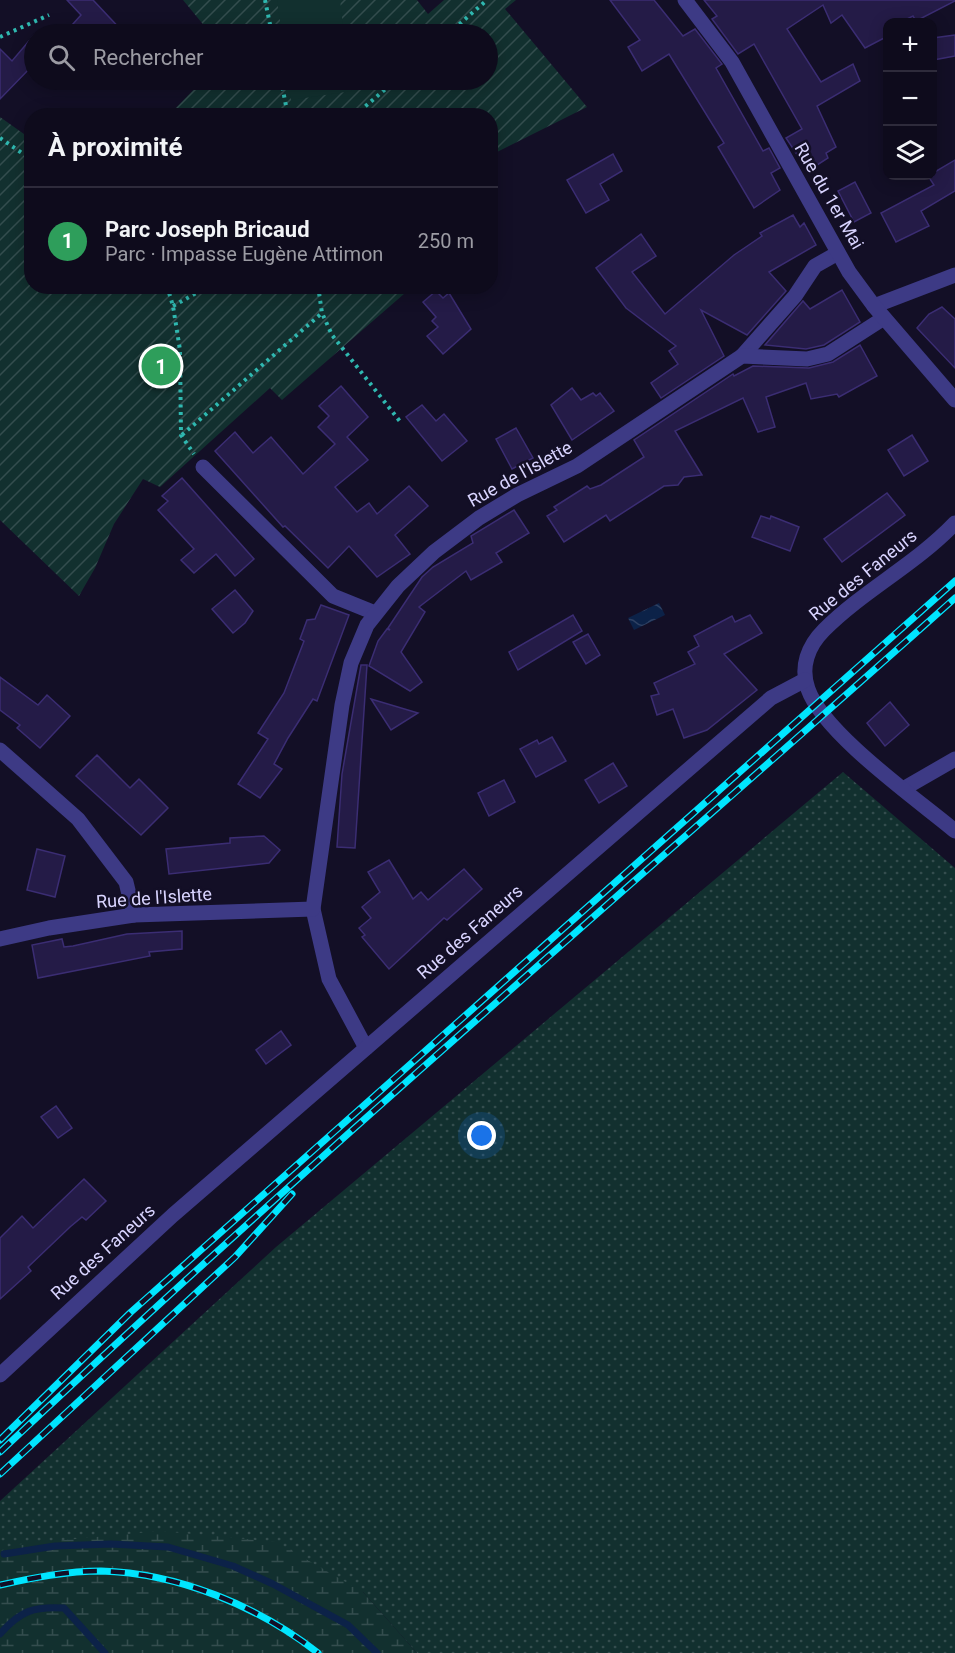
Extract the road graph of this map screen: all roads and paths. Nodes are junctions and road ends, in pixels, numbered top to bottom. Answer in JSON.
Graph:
{"nodes":[{"id":1,"x":265,"y":0,"type":"edge"},
{"id":2,"x":487,"y":0,"type":"edge"},
{"id":3,"x":685,"y":0,"type":"edge"},
{"id":4,"x":49,"y":15,"type":"dead end"},
{"id":5,"x":29,"y":24,"type":"edge"},
{"id":6,"x":270,"y":24,"type":"edge"},
{"id":7,"x":459,"y":24,"type":"edge"},
{"id":8,"x":24,"y":26,"type":"edge"},
{"id":9,"x":0,"y":37,"type":"edge"},
{"id":10,"x":282,"y":90,"type":"edge"},
{"id":11,"x":384,"y":90,"type":"edge"},
{"id":12,"x":286,"y":108,"type":"edge"},
{"id":13,"x":363,"y":108,"type":"edge"},
{"id":14,"x":0,"y":138,"type":"edge"},
{"id":15,"x":24,"y":154,"type":"edge"},
{"id":16,"x":838,"y":253,"type":"junction"},
{"id":17,"x":955,"y":275,"type":"edge"},
{"id":18,"x":169,"y":294,"type":"edge"},
{"id":19,"x":195,"y":294,"type":"edge"},
{"id":20,"x":319,"y":294,"type":"edge"},
{"id":21,"x":173,"y":306,"type":"junction"},
{"id":22,"x":874,"y":306,"type":"junction"},
{"id":23,"x":322,"y":313,"type":"junction"},
{"id":24,"x":884,"y":318,"type":"junction"},
{"id":25,"x":742,"y":356,"type":"junction"},
{"id":26,"x":955,"y":400,"type":"edge"},
{"id":27,"x":402,"y":424,"type":"dead end"},
{"id":28,"x":181,"y":435,"type":"junction"},
{"id":29,"x":203,"y":467,"type":"joint"},
{"id":30,"x":955,"y":523,"type":"edge"},
{"id":31,"x":375,"y":613,"type":"junction"},
{"id":32,"x":805,"y":680,"type":"junction"},
{"id":33,"x":0,"y":750,"type":"edge"},
{"id":34,"x":955,"y":759,"type":"edge"},
{"id":35,"x":903,"y":789,"type":"junction"},
{"id":36,"x":955,"y":831,"type":"edge"},
{"id":37,"x":313,"y":909,"type":"junction"},
{"id":38,"x":134,"y":915,"type":"junction"},
{"id":39,"x":0,"y":939,"type":"edge"},
{"id":40,"x":366,"y":1048,"type":"junction"},
{"id":41,"x":0,"y":1375,"type":"edge"}],
"edges":[{"from":1,"to":6,"type":"path"},
{"from":2,"to":7,"type":"path"},
{"from":3,"to":16,"type":"street","name":"Rue du 1er Mai"},
{"from":4,"to":5,"type":"path"},
{"from":8,"to":9,"type":"path"},
{"from":10,"to":12,"type":"path"},
{"from":11,"to":13,"type":"path"},
{"from":14,"to":15,"type":"path"},
{"from":16,"to":22,"type":"street","name":"Rue du 1er Mai"},
{"from":16,"to":25,"type":"street","name":"Rue de l'Islette"},
{"from":17,"to":22,"type":"street"},
{"from":18,"to":21,"type":"path"},
{"from":19,"to":21,"type":"path"},
{"from":20,"to":23,"type":"path"},
{"from":21,"to":28,"type":"path"},
{"from":22,"to":24,"type":"street","name":"Rue du 1er Mai"},
{"from":23,"to":27,"type":"path"},
{"from":23,"to":28,"type":"path"},
{"from":24,"to":25,"type":"street"},
{"from":24,"to":26,"type":"street","name":"Rue du 1er Mai"},
{"from":25,"to":31,"type":"street","name":"Rue de l'Islette"},
{"from":28,"to":29,"type":"path"},
{"from":29,"to":31,"type":"street"},
{"from":30,"to":32,"type":"street","name":"Rue des Faneurs"},
{"from":31,"to":37,"type":"street","name":"Rue de l'Islette"},
{"from":32,"to":35,"type":"street"},
{"from":32,"to":40,"type":"street","name":"Rue des Faneurs"},
{"from":33,"to":38,"type":"street"},
{"from":34,"to":35,"type":"street"},
{"from":35,"to":36,"type":"street"},
{"from":37,"to":38,"type":"street","name":"Rue de l'Islette"},
{"from":37,"to":40,"type":"street","name":"Rue de l'Islette"},
{"from":38,"to":39,"type":"street","name":"Rue de l'Islette"},
{"from":40,"to":41,"type":"street","name":"Rue des Faneurs"}]}
